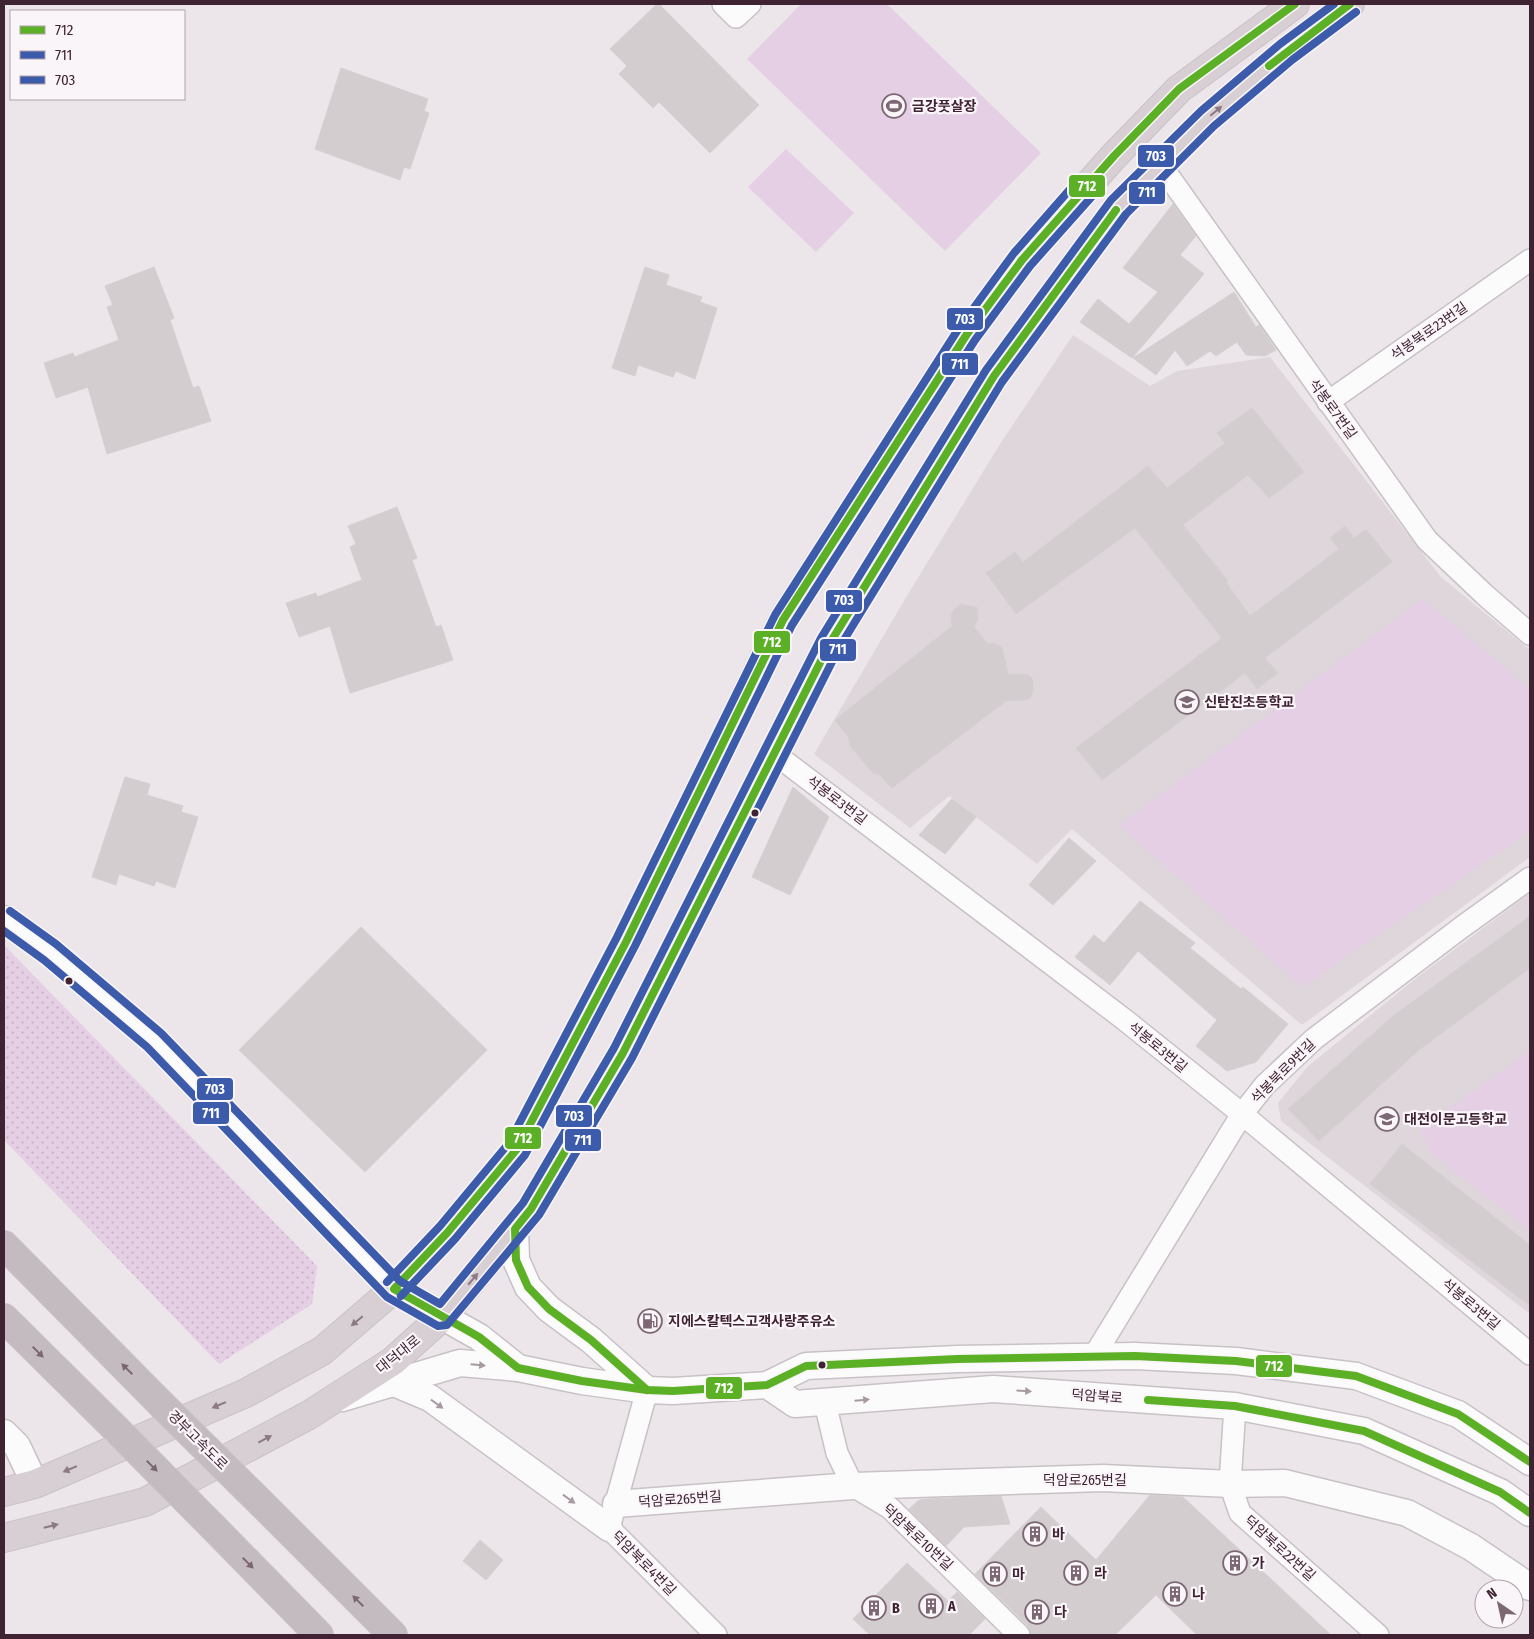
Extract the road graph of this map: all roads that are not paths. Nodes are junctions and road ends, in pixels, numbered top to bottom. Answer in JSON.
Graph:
{"nodes":[{"id":1,"x":723,"y":4,"type":"edge"},
{"id":2,"x":750,"y":4,"type":"edge"},
{"id":3,"x":1294,"y":4,"type":"edge"},
{"id":4,"x":1350,"y":4,"type":"edge"},
{"id":5,"x":1160,"y":164,"type":"junction"},
{"id":6,"x":1530,"y":260,"type":"edge"},
{"id":7,"x":1328,"y":402,"type":"junction"},
{"id":8,"x":1530,"y":634,"type":"edge"},
{"id":9,"x":774,"y":754,"type":"junction"},
{"id":10,"x":1530,"y":878,"type":"edge"},
{"id":11,"x":4,"y":919,"type":"edge"},
{"id":12,"x":1242,"y":1114,"type":"junction"},
{"id":13,"x":515,"y":1229,"type":"junction"},
{"id":14,"x":4,"y":1245,"type":"edge"},
{"id":15,"x":394,"y":1290,"type":"junction"},
{"id":16,"x":442,"y":1317,"type":"junction"},
{"id":17,"x":4,"y":1318,"type":"edge"},
{"id":18,"x":1530,"y":1354,"type":"edge"},
{"id":19,"x":1094,"y":1356,"type":"junction"},
{"id":20,"x":518,"y":1368,"type":"junction"},
{"id":21,"x":394,"y":1383,"type":"junction"},
{"id":22,"x":767,"y":1385,"type":"junction"},
{"id":23,"x":647,"y":1390,"type":"junction"},
{"id":24,"x":330,"y":1402,"type":"junction"},
{"id":25,"x":825,"y":1403,"type":"junction"},
{"id":26,"x":1235,"y":1406,"type":"junction"},
{"id":27,"x":4,"y":1433,"type":"edge"},
{"id":28,"x":1530,"y":1462,"type":"edge"},
{"id":29,"x":35,"y":1484,"type":"junction"},
{"id":30,"x":1230,"y":1484,"type":"junction"},
{"id":31,"x":853,"y":1486,"type":"junction"},
{"id":32,"x":4,"y":1492,"type":"edge"},
{"id":33,"x":1530,"y":1513,"type":"edge"},
{"id":34,"x":612,"y":1516,"type":"junction"},
{"id":35,"x":4,"y":1538,"type":"edge"},
{"id":36,"x":1530,"y":1587,"type":"edge"},
{"id":37,"x":319,"y":1635,"type":"edge"},
{"id":38,"x":393,"y":1635,"type":"edge"},
{"id":39,"x":716,"y":1635,"type":"edge"},
{"id":40,"x":1019,"y":1635,"type":"edge"},
{"id":41,"x":1378,"y":1635,"type":"edge"}],
"edges":[{"from":1,"to":2,"type":"street"},
{"from":3,"to":15,"type":"main road"},
{"from":5,"to":4,"type":"main road","name":"대덕대로","one_way":true},
{"from":5,"to":7,"type":"street","name":"석봉로7번길"},
{"from":5,"to":9,"type":"main road","name":"대덕대로"},
{"from":6,"to":7,"type":"street","name":"석봉북로23번길"},
{"from":7,"to":8,"type":"street","name":"석봉로7번길"},
{"from":9,"to":12,"type":"street","name":"석봉로3번길"},
{"from":9,"to":13,"type":"main road","name":"대덕대로"},
{"from":10,"to":12,"type":"street","name":"석봉북로9번길"},
{"from":11,"to":15,"type":"street"},
{"from":12,"to":18,"type":"street","name":"석봉로3번길"},
{"from":12,"to":19,"type":"street","name":"석봉북로9번길"},
{"from":16,"to":13,"type":"main road","name":"대덕대로","one_way":true},
{"from":13,"to":23,"type":"street"},
{"from":38,"to":14,"type":"highway","name":"경부고속도로","one_way":true,"bridge":true},
{"from":15,"to":16,"type":"street"},
{"from":15,"to":29,"type":"main road","one_way":true},
{"from":16,"to":20,"type":"street"},
{"from":16,"to":24,"type":"main road","name":"대덕대로"},
{"from":17,"to":37,"type":"highway","one_way":true,"bridge":true},
{"from":19,"to":22,"type":"street"},
{"from":19,"to":28,"type":"street"},
{"from":21,"to":20,"type":"street","one_way":true},
{"from":20,"to":23,"type":"street"},
{"from":21,"to":24,"type":"street"},
{"from":21,"to":34,"type":"street","one_way":true},
{"from":22,"to":23,"type":"street"},
{"from":22,"to":25,"type":"street","name":"덕암북로"},
{"from":23,"to":34,"type":"street"},
{"from":35,"to":24,"type":"main road","name":"대덕대로","one_way":true},
{"from":25,"to":26,"type":"street","name":"덕암북로","one_way":true},
{"from":25,"to":31,"type":"street"},
{"from":26,"to":30,"type":"street","name":"덕암북로22번길"},
{"from":26,"to":33,"type":"street","name":"덕암북로"},
{"from":27,"to":29,"type":"street"},
{"from":29,"to":32,"type":"main road"},
{"from":30,"to":31,"type":"street","name":"덕암로265번길"},
{"from":30,"to":36,"type":"street","name":"덕암로265번길"},
{"from":30,"to":41,"type":"street","name":"덕암북로22번길"},
{"from":31,"to":34,"type":"street","name":"덕암로265번길"},
{"from":31,"to":40,"type":"street","name":"덕암북로10번길"},
{"from":34,"to":39,"type":"street","name":"덕암북로4번길"}]}
